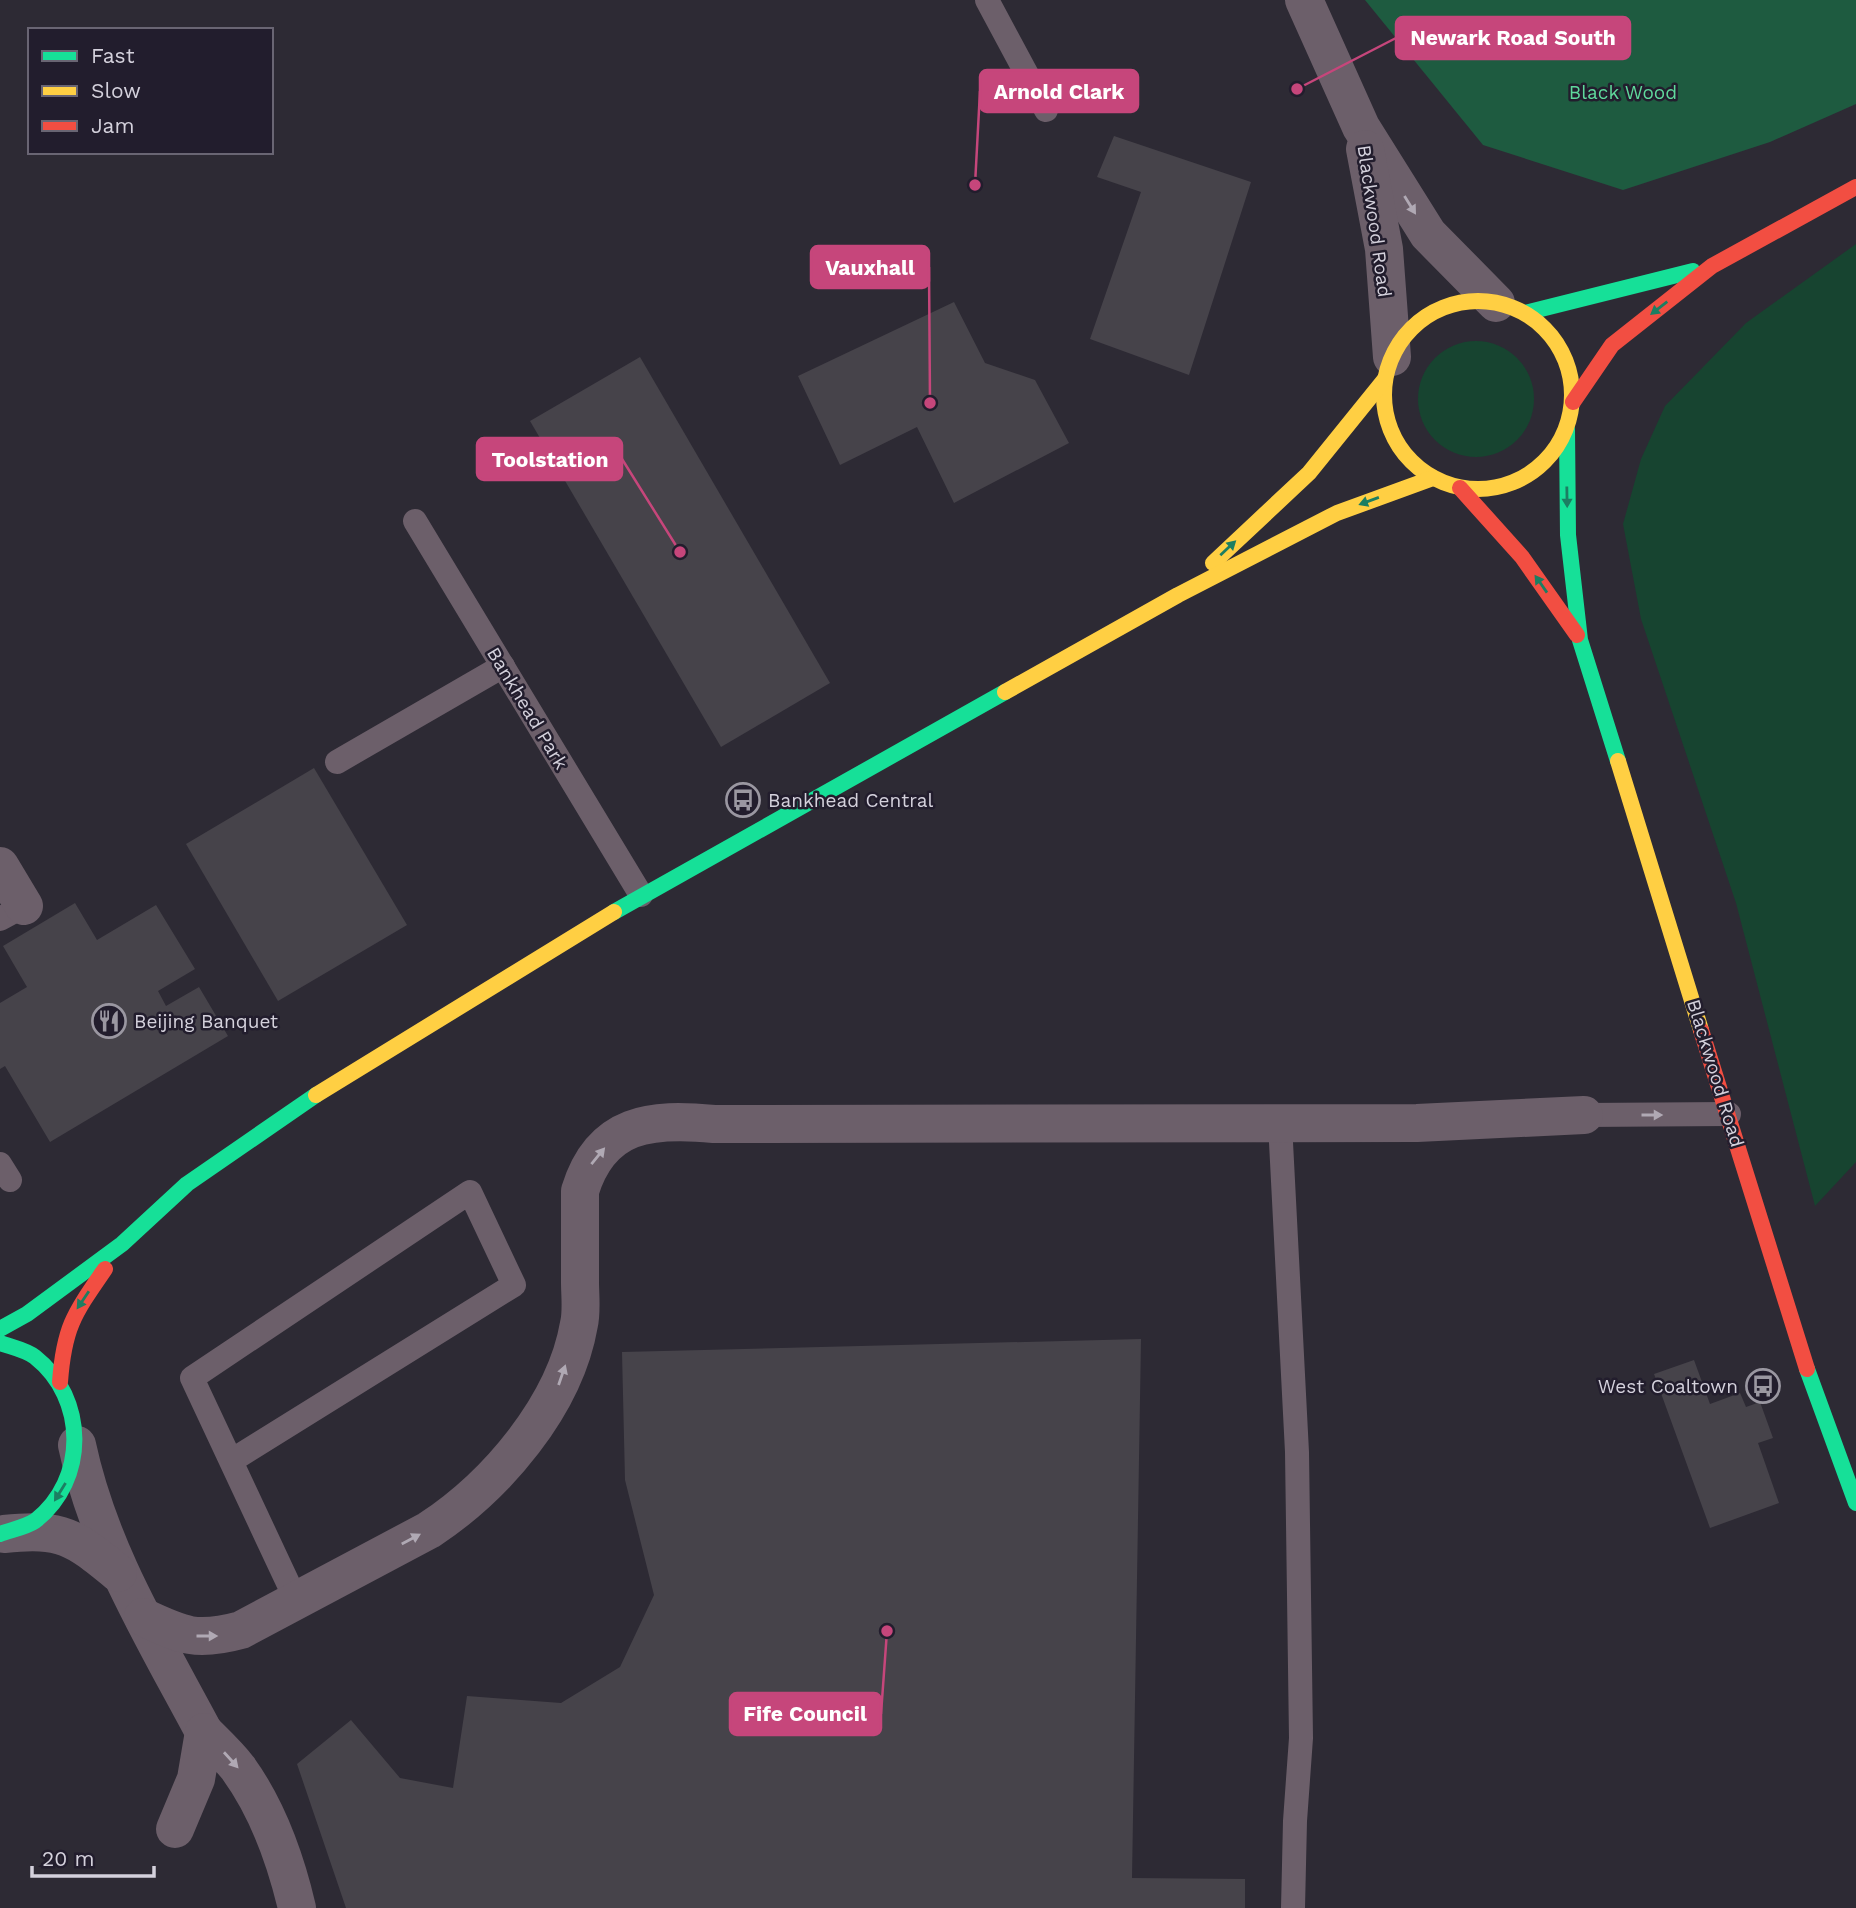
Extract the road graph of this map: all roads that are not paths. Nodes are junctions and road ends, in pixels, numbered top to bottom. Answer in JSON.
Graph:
{"nodes":[{"id":1,"x":987,"y":0,"type":"edge"},
{"id":2,"x":1304,"y":0,"type":"edge"},
{"id":3,"x":1046,"y":110,"type":"dead end"},
{"id":4,"x":1361,"y":127,"type":"junction"},
{"id":5,"x":1856,"y":187,"type":"edge"},
{"id":6,"x":1712,"y":266,"type":"junction"},
{"id":7,"x":1511,"y":308,"type":"junction"},
{"id":8,"x":1389,"y":368,"type":"junction"},
{"id":9,"x":1573,"y":402,"type":"junction"},
{"id":10,"x":1567,"y":429,"type":"junction"},
{"id":11,"x":1433,"y":478,"type":"junction"},
{"id":12,"x":1460,"y":488,"type":"junction"},
{"id":13,"x":415,"y":521,"type":"dead end"},
{"id":14,"x":1178,"y":595,"type":"junction"},
{"id":15,"x":1580,"y":640,"type":"junction"},
{"id":16,"x":503,"y":666,"type":"junction"},
{"id":17,"x":337,"y":762,"type":"dead end"},
{"id":18,"x":0,"y":866,"type":"edge"},
{"id":19,"x":641,"y":895,"type":"junction"},
{"id":20,"x":12,"y":912,"type":"edge"},
{"id":21,"x":1729,"y":1114,"type":"junction"},
{"id":22,"x":1584,"y":1115,"type":"joint"},
{"id":23,"x":1280,"y":1123,"type":"junction"},
{"id":24,"x":122,"y":1244,"type":"junction"},
{"id":25,"x":0,"y":1329,"type":"edge"},
{"id":26,"x":0,"y":1343,"type":"edge"},
{"id":27,"x":60,"y":1382,"type":"junction"},
{"id":28,"x":77,"y":1445,"type":"junction"},
{"id":29,"x":231,"y":1461,"type":"junction"},
{"id":30,"x":1856,"y":1503,"type":"edge"},
{"id":31,"x":2,"y":1534,"type":"edge"},
{"id":32,"x":120,"y":1575,"type":"junction"},
{"id":33,"x":296,"y":1600,"type":"junction"},
{"id":34,"x":143,"y":1617,"type":"junction"},
{"id":35,"x":204,"y":1731,"type":"junction"},
{"id":36,"x":175,"y":1829,"type":"dead end"},
{"id":37,"x":296,"y":1908,"type":"edge"},
{"id":38,"x":1293,"y":1908,"type":"edge"}],
"edges":[{"from":1,"to":3,"type":"lane"},
{"from":2,"to":4,"type":"street","name":"Blackwood Road"},
{"from":4,"to":7,"type":"street","name":"Blackwood Road","one_way":true},
{"from":4,"to":8,"type":"street","name":"Blackwood Road"},
{"from":5,"to":6,"type":"main road"},
{"from":6,"to":7,"type":"main road"},
{"from":6,"to":9,"type":"main road","one_way":true},
{"from":7,"to":8,"type":"main road"},
{"from":7,"to":9,"type":"main road"},
{"from":8,"to":11,"type":"main road"},
{"from":14,"to":8,"type":"main road","one_way":true},
{"from":9,"to":10,"type":"main road"},
{"from":10,"to":12,"type":"main road"},
{"from":10,"to":15,"type":"main road","one_way":true},
{"from":11,"to":12,"type":"main road"},
{"from":11,"to":14,"type":"main road","one_way":true},
{"from":15,"to":12,"type":"main road","one_way":true},
{"from":13,"to":16,"type":"lane","name":"Bankhead Park"},
{"from":14,"to":19,"type":"main road"},
{"from":15,"to":21,"type":"main road","name":"Blackwood Road"},
{"from":16,"to":17,"type":"lane"},
{"from":16,"to":19,"type":"lane","name":"Bankhead Park"},
{"from":18,"to":20,"type":"street"},
{"from":19,"to":24,"type":"main road"},
{"from":22,"to":21,"type":"lane","one_way":true},
{"from":21,"to":30,"type":"main road","name":"Blackwood Road"},
{"from":22,"to":23,"type":"street"},
{"from":33,"to":23,"type":"street","one_way":true},
{"from":23,"to":38,"type":"lane"},
{"from":24,"to":25,"type":"main road"},
{"from":24,"to":27,"type":"main road","one_way":true},
{"from":26,"to":27,"type":"main road"},
{"from":27,"to":28,"type":"main road"},
{"from":28,"to":31,"type":"main road","one_way":true},
{"from":28,"to":32,"type":"street"},
{"from":29,"to":29,"type":"lane"},
{"from":29,"to":33,"type":"lane"},
{"from":31,"to":32,"type":"street"},
{"from":32,"to":34,"type":"street"},
{"from":34,"to":33,"type":"street","one_way":true},
{"from":34,"to":35,"type":"street"},
{"from":35,"to":36,"type":"street"},
{"from":35,"to":37,"type":"street","one_way":true}]}
